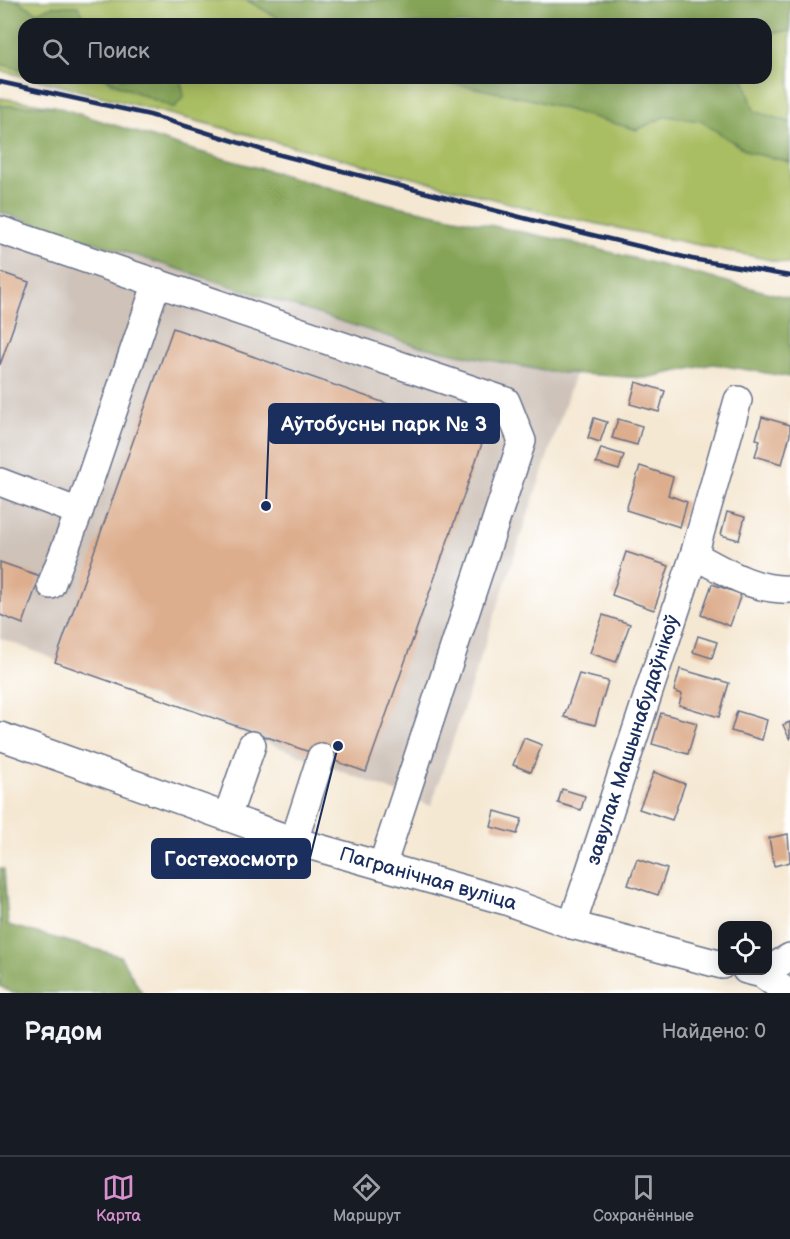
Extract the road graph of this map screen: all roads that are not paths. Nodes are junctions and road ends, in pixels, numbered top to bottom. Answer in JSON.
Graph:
{"nodes":[{"id":1,"x":0,"y":230,"type":"edge"},
{"id":2,"x":157,"y":282,"type":"junction"},
{"id":3,"x":738,"y":400,"type":"dead end"},
{"id":4,"x":0,"y":482,"type":"edge"},
{"id":5,"x":79,"y":512,"type":"junction"},
{"id":6,"x":694,"y":555,"type":"junction"},
{"id":7,"x":51,"y":585,"type":"dead end"},
{"id":8,"x":790,"y":589,"type":"edge"},
{"id":9,"x":0,"y":736,"type":"edge"},
{"id":10,"x":252,"y":745,"type":"dead end"},
{"id":11,"x":321,"y":757,"type":"dead end"},
{"id":12,"x":227,"y":817,"type":"junction"},
{"id":13,"x":294,"y":841,"type":"junction"},
{"id":14,"x":382,"y":866,"type":"junction"},
{"id":15,"x":572,"y":925,"type":"junction"},
{"id":16,"x":790,"y":957,"type":"edge"},
{"id":17,"x":718,"y":964,"type":"edge"},
{"id":18,"x":772,"y":966,"type":"edge"},
{"id":19,"x":766,"y":975,"type":"edge"},
{"id":20,"x":788,"y":993,"type":"edge"}],
"edges":[{"from":1,"to":2,"type":"street"},
{"from":2,"to":5,"type":"street"},
{"from":2,"to":14,"type":"street"},
{"from":3,"to":6,"type":"street","name":"завулак Машынабудаўнікоў"},
{"from":4,"to":5,"type":"street"},
{"from":5,"to":7,"type":"street"},
{"from":6,"to":8,"type":"street"},
{"from":6,"to":15,"type":"street","name":"завулак Машынабудаўнікоў"},
{"from":9,"to":12,"type":"street","name":"Пагранічная вуліца"},
{"from":10,"to":12,"type":"street"},
{"from":11,"to":13,"type":"street"},
{"from":12,"to":13,"type":"street","name":"Пагранічная вуліца"},
{"from":13,"to":14,"type":"street","name":"Пагранічная вуліца"},
{"from":14,"to":15,"type":"street","name":"Пагранічная вуліца"},
{"from":15,"to":17,"type":"street","name":"Пагранічная вуліца"},
{"from":16,"to":18,"type":"street"},
{"from":19,"to":20,"type":"street"}]}
